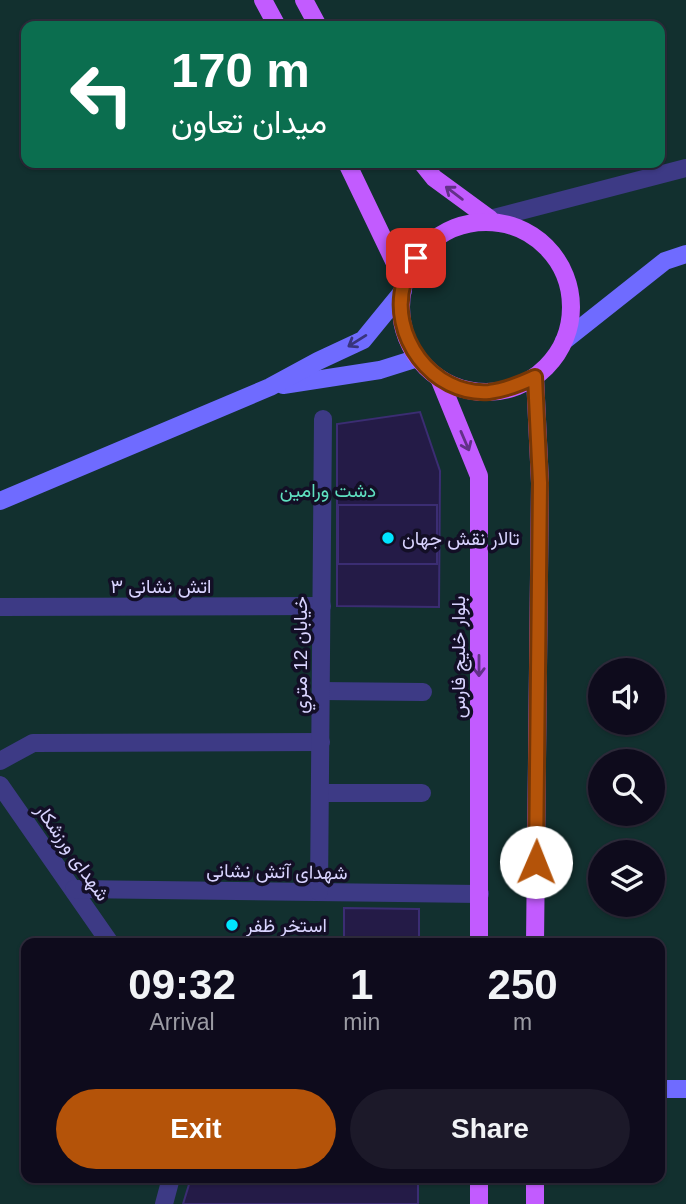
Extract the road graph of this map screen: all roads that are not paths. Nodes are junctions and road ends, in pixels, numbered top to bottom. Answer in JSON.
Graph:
{"nodes":[{"id":1,"x":262,"y":0,"type":"edge"},
{"id":2,"x":304,"y":0,"type":"edge"},
{"id":3,"x":274,"y":21,"type":"edge"},
{"id":4,"x":315,"y":21,"type":"edge"},
{"id":5,"x":686,"y":167,"type":"edge"},
{"id":6,"x":349,"y":168,"type":"edge"},
{"id":7,"x":426,"y":168,"type":"edge"},
{"id":8,"x":490,"y":219,"type":"junction"},
{"id":9,"x":686,"y":254,"type":"edge"},
{"id":10,"x":403,"y":286,"type":"junction"},
{"id":11,"x":564,"y":341,"type":"junction"},
{"id":12,"x":418,"y":358,"type":"junction"},
{"id":13,"x":535,"y":377,"type":"junction"},
{"id":14,"x":439,"y":378,"type":"junction"},
{"id":15,"x":270,"y":387,"type":"junction"},
{"id":16,"x":323,"y":419,"type":"dead end"},
{"id":17,"x":0,"y":501,"type":"edge"},
{"id":18,"x":322,"y":606,"type":"junction"},
{"id":19,"x":0,"y":607,"type":"edge"},
{"id":20,"x":321,"y":691,"type":"junction"},
{"id":21,"x":423,"y":692,"type":"dead end"},
{"id":22,"x":321,"y":742,"type":"junction"},
{"id":23,"x":0,"y":761,"type":"edge"},
{"id":24,"x":0,"y":785,"type":"edge"},
{"id":25,"x":320,"y":793,"type":"junction"},
{"id":26,"x":422,"y":793,"type":"dead end"},
{"id":27,"x":74,"y":889,"type":"junction"},
{"id":28,"x":319,"y":892,"type":"junction"},
{"id":29,"x":480,"y":894,"type":"junction"},
{"id":30,"x":107,"y":938,"type":"edge"},
{"id":31,"x":480,"y":938,"type":"edge"},
{"id":32,"x":535,"y":938,"type":"edge"},
{"id":33,"x":665,"y":1089,"type":"edge"},
{"id":34,"x":686,"y":1089,"type":"edge"},
{"id":35,"x":170,"y":1183,"type":"edge"},
{"id":36,"x":479,"y":1183,"type":"edge"},
{"id":37,"x":535,"y":1183,"type":"edge"},
{"id":38,"x":164,"y":1204,"type":"edge"},
{"id":39,"x":479,"y":1204,"type":"edge"},
{"id":40,"x":535,"y":1204,"type":"edge"}],
"edges":[{"from":1,"to":3,"type":"main road"},
{"from":2,"to":4,"type":"main road"},
{"from":5,"to":8,"type":"street"},
{"from":6,"to":10,"type":"main road"},
{"from":8,"to":7,"type":"main road","one_way":true},
{"from":8,"to":10,"type":"main road"},
{"from":8,"to":11,"type":"main road"},
{"from":9,"to":11,"type":"street"},
{"from":10,"to":12,"type":"main road"},
{"from":10,"to":15,"type":"street","one_way":true},
{"from":11,"to":13,"type":"main road"},
{"from":12,"to":14,"type":"main road"},
{"from":12,"to":15,"type":"street"},
{"from":13,"to":14,"type":"main road"},
{"from":13,"to":32,"type":"main road"},
{"from":14,"to":29,"type":"main road","name":"بلوار خلیج فارس","one_way":true},
{"from":15,"to":17,"type":"street"},
{"from":16,"to":18,"type":"street","name":"خيابان 12 متري"},
{"from":18,"to":19,"type":"street","name":"اتش نشانی ۳"},
{"from":18,"to":20,"type":"street","name":"خيابان 12 متري"},
{"from":20,"to":21,"type":"street"},
{"from":20,"to":22,"type":"street","name":"خيابان 12 متري"},
{"from":22,"to":23,"type":"street"},
{"from":22,"to":25,"type":"street","name":"خيابان 12 متري"},
{"from":24,"to":27,"type":"street","name":"شهدای ورزشکار"},
{"from":25,"to":26,"type":"street"},
{"from":25,"to":28,"type":"street","name":"خيابان 12 متري"},
{"from":27,"to":28,"type":"street","name":"شهدای آتش نشانی"},
{"from":27,"to":30,"type":"street","name":"شهدای ورزشکار"},
{"from":28,"to":29,"type":"street","name":"شهدای آتش نشانی"},
{"from":29,"to":31,"type":"main road","name":"بلوار خلیج فارس"},
{"from":33,"to":34,"type":"street"},
{"from":35,"to":38,"type":"street"},
{"from":36,"to":39,"type":"main road"},
{"from":37,"to":40,"type":"main road"}]}
